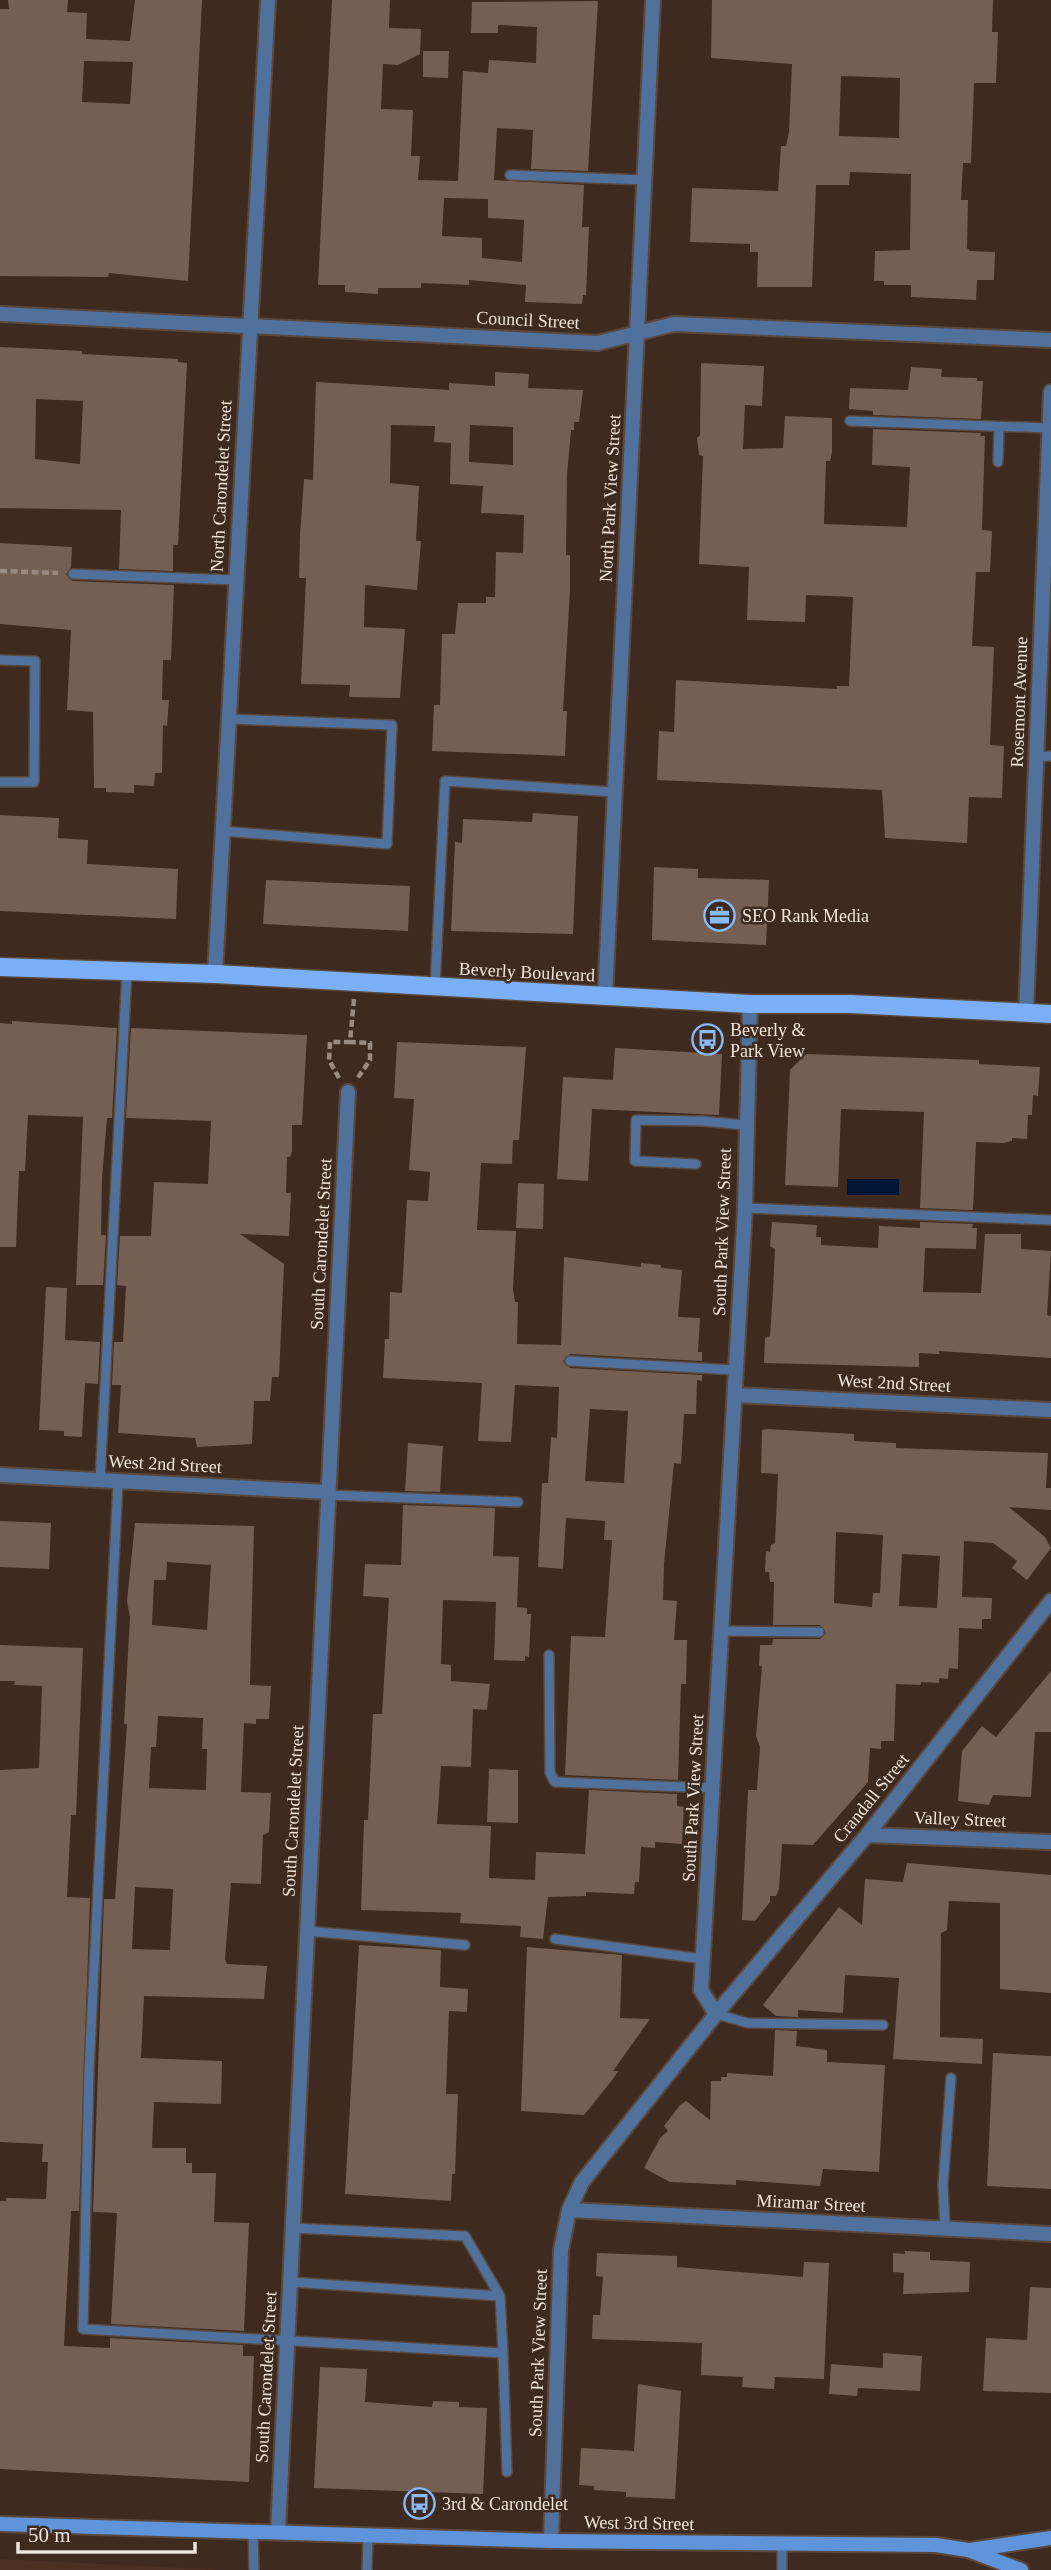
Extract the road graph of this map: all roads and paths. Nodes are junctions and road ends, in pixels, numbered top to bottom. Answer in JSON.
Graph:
{"nodes":[{"id":1,"x":268,"y":0,"type":"edge"},
{"id":2,"x":653,"y":0,"type":"edge"},
{"id":3,"x":510,"y":176,"type":"dead end"},
{"id":4,"x":645,"y":180,"type":"junction"},
{"id":5,"x":0,"y":314,"type":"edge"},
{"id":6,"x":248,"y":326,"type":"junction"},
{"id":7,"x":638,"y":333,"type":"junction"},
{"id":8,"x":1051,"y":340,"type":"edge"},
{"id":9,"x":1051,"y":392,"type":"edge"},
{"id":10,"x":850,"y":421,"type":"dead end"},
{"id":11,"x":999,"y":426,"type":"junction"},
{"id":12,"x":1050,"y":428,"type":"edge"},
{"id":13,"x":998,"y":462,"type":"dead end"},
{"id":14,"x":0,"y":571,"type":"edge"},
{"id":15,"x":73,"y":574,"type":"joint"},
{"id":16,"x":235,"y":580,"type":"junction"},
{"id":17,"x":0,"y":660,"type":"edge"},
{"id":18,"x":228,"y":719,"type":"junction"},
{"id":19,"x":1044,"y":757,"type":"edge"},
{"id":20,"x":0,"y":782,"type":"edge"},
{"id":21,"x":615,"y":792,"type":"junction"},
{"id":22,"x":222,"y":831,"type":"junction"},
{"id":23,"x":0,"y":967,"type":"edge"},
{"id":24,"x":127,"y":971,"type":"junction"},
{"id":25,"x":215,"y":974,"type":"junction"},
{"id":26,"x":355,"y":982,"type":"junction"},
{"id":27,"x":435,"y":987,"type":"junction"},
{"id":28,"x":605,"y":997,"type":"junction"},
{"id":29,"x":750,"y":1004,"type":"junction"},
{"id":30,"x":1026,"y":1013,"type":"junction"},
{"id":31,"x":1051,"y":1014,"type":"edge"},
{"id":32,"x":350,"y":1042,"type":"junction"},
{"id":33,"x":348,"y":1092,"type":"junction"},
{"id":34,"x":745,"y":1125,"type":"junction"},
{"id":35,"x":696,"y":1164,"type":"dead end"},
{"id":36,"x":745,"y":1208,"type":"junction"},
{"id":37,"x":1051,"y":1220,"type":"edge"},
{"id":38,"x":570,"y":1361,"type":"dead end"},
{"id":39,"x":736,"y":1370,"type":"junction"},
{"id":40,"x":735,"y":1395,"type":"junction"},
{"id":41,"x":1051,"y":1410,"type":"edge"},
{"id":42,"x":0,"y":1475,"type":"edge"},
{"id":43,"x":100,"y":1480,"type":"junction"},
{"id":44,"x":118,"y":1482,"type":"junction"},
{"id":45,"x":328,"y":1494,"type":"junction"},
{"id":46,"x":518,"y":1502,"type":"dead end"},
{"id":47,"x":1051,"y":1601,"type":"edge"},
{"id":48,"x":722,"y":1631,"type":"junction"},
{"id":49,"x":820,"y":1632,"type":"dead end"},
{"id":50,"x":549,"y":1655,"type":"dead end"},
{"id":51,"x":712,"y":1788,"type":"junction"},
{"id":52,"x":867,"y":1835,"type":"junction"},
{"id":53,"x":1051,"y":1842,"type":"edge"},
{"id":54,"x":307,"y":1931,"type":"junction"},
{"id":55,"x":555,"y":1939,"type":"dead end"},
{"id":56,"x":466,"y":1945,"type":"dead end"},
{"id":57,"x":703,"y":1959,"type":"junction"},
{"id":58,"x":716,"y":2014,"type":"junction"},
{"id":59,"x":883,"y":2025,"type":"dead end"},
{"id":60,"x":951,"y":2078,"type":"dead end"},
{"id":61,"x":569,"y":2210,"type":"junction"},
{"id":62,"x":292,"y":2228,"type":"junction"},
{"id":63,"x":945,"y":2228,"type":"junction"},
{"id":64,"x":1051,"y":2234,"type":"edge"},
{"id":65,"x":290,"y":2282,"type":"junction"},
{"id":66,"x":500,"y":2296,"type":"junction"},
{"id":67,"x":287,"y":2340,"type":"junction"},
{"id":68,"x":503,"y":2353,"type":"junction"},
{"id":69,"x":507,"y":2472,"type":"dead end"},
{"id":70,"x":0,"y":2524,"type":"edge"},
{"id":71,"x":253,"y":2530,"type":"junction"},
{"id":72,"x":278,"y":2531,"type":"junction"},
{"id":73,"x":368,"y":2533,"type":"junction"},
{"id":74,"x":1051,"y":2538,"type":"edge"},
{"id":75,"x":551,"y":2541,"type":"junction"},
{"id":76,"x":782,"y":2544,"type":"junction"},
{"id":77,"x":968,"y":2550,"type":"junction"},
{"id":78,"x":254,"y":2570,"type":"edge"},
{"id":79,"x":367,"y":2570,"type":"edge"},
{"id":80,"x":782,"y":2570,"type":"edge"},
{"id":81,"x":1021,"y":2570,"type":"edge"}],
"edges":[{"from":1,"to":6,"type":"street","name":"North Carondelet Street"},
{"from":2,"to":4,"type":"street","name":"North Park View Street"},
{"from":3,"to":4,"type":"lane"},
{"from":4,"to":7,"type":"street","name":"North Park View Street"},
{"from":5,"to":6,"type":"street","name":"Council Street"},
{"from":6,"to":7,"type":"street","name":"Council Street"},
{"from":6,"to":16,"type":"street","name":"North Carondelet Street"},
{"from":7,"to":8,"type":"street","name":"Council Street"},
{"from":7,"to":21,"type":"street","name":"North Park View Street"},
{"from":9,"to":12,"type":"street","name":"Rosemont Avenue"},
{"from":10,"to":11,"type":"lane"},
{"from":11,"to":12,"type":"lane"},
{"from":11,"to":13,"type":"lane"},
{"from":12,"to":19,"type":"street","name":"Rosemont Avenue"},
{"from":14,"to":15,"type":"path"},
{"from":15,"to":16,"type":"lane"},
{"from":16,"to":18,"type":"street","name":"North Carondelet Street"},
{"from":17,"to":20,"type":"lane"},
{"from":18,"to":22,"type":"street","name":"North Carondelet Street"},
{"from":18,"to":22,"type":"lane"},
{"from":19,"to":30,"type":"street","name":"Rosemont Avenue"},
{"from":21,"to":27,"type":"lane"},
{"from":21,"to":28,"type":"street","name":"North Park View Street"},
{"from":22,"to":25,"type":"street","name":"North Carondelet Street"},
{"from":23,"to":24,"type":"main road","name":"Beverly Boulevard"},
{"from":24,"to":25,"type":"main road","name":"Beverly Boulevard"},
{"from":24,"to":43,"type":"lane"},
{"from":25,"to":26,"type":"main road","name":"Beverly Boulevard"},
{"from":26,"to":27,"type":"main road","name":"Beverly Boulevard"},
{"from":26,"to":32,"type":"path"},
{"from":27,"to":28,"type":"main road","name":"Beverly Boulevard"},
{"from":28,"to":29,"type":"main road","name":"Beverly Boulevard"},
{"from":29,"to":30,"type":"main road","name":"Beverly Boulevard"},
{"from":29,"to":34,"type":"street","name":"South Park View Street"},
{"from":30,"to":31,"type":"main road","name":"Beverly Boulevard"},
{"from":32,"to":33,"type":"path"},
{"from":32,"to":33,"type":"path"},
{"from":33,"to":45,"type":"street","name":"South Carondelet Street"},
{"from":34,"to":35,"type":"lane"},
{"from":34,"to":36,"type":"street","name":"South Park View Street"},
{"from":36,"to":37,"type":"lane"},
{"from":36,"to":39,"type":"street","name":"South Park View Street"},
{"from":38,"to":39,"type":"lane"},
{"from":39,"to":40,"type":"street","name":"South Park View Street"},
{"from":40,"to":41,"type":"street","name":"West 2nd Street"},
{"from":40,"to":48,"type":"street","name":"South Park View Street"},
{"from":42,"to":43,"type":"street","name":"West 2nd Street"},
{"from":43,"to":44,"type":"street","name":"West 2nd Street"},
{"from":44,"to":45,"type":"street","name":"West 2nd Street"},
{"from":44,"to":67,"type":"lane"},
{"from":45,"to":46,"type":"lane"},
{"from":45,"to":54,"type":"street","name":"South Carondelet Street"},
{"from":47,"to":52,"type":"street","name":"Crandall Street"},
{"from":48,"to":49,"type":"lane"},
{"from":48,"to":51,"type":"street","name":"South Park View Street"},
{"from":50,"to":51,"type":"lane"},
{"from":51,"to":57,"type":"street","name":"South Park View Street"},
{"from":52,"to":53,"type":"street","name":"Valley Street"},
{"from":52,"to":58,"type":"street","name":"Crandall Street"},
{"from":54,"to":56,"type":"lane"},
{"from":54,"to":62,"type":"street","name":"South Carondelet Street"},
{"from":55,"to":57,"type":"lane"},
{"from":57,"to":58,"type":"street","name":"South Park View Street"},
{"from":58,"to":59,"type":"lane"},
{"from":58,"to":61,"type":"street","name":"South Park View Street"},
{"from":60,"to":63,"type":"lane"},
{"from":61,"to":63,"type":"street","name":"Miramar Street"},
{"from":61,"to":75,"type":"street","name":"South Park View Street"},
{"from":62,"to":65,"type":"street","name":"South Carondelet Street"},
{"from":62,"to":66,"type":"lane"},
{"from":63,"to":64,"type":"street","name":"Miramar Street"},
{"from":65,"to":66,"type":"lane"},
{"from":65,"to":67,"type":"street","name":"South Carondelet Street"},
{"from":66,"to":68,"type":"lane"},
{"from":67,"to":68,"type":"lane"},
{"from":67,"to":72,"type":"street","name":"South Carondelet Street"},
{"from":68,"to":69,"type":"lane"},
{"from":70,"to":71,"type":"main road","name":"West 3rd Street"},
{"from":71,"to":72,"type":"main road","name":"West 3rd Street"},
{"from":71,"to":78,"type":"lane"},
{"from":72,"to":73,"type":"main road","name":"West 3rd Street"},
{"from":73,"to":75,"type":"main road","name":"West 3rd Street"},
{"from":73,"to":79,"type":"lane"},
{"from":74,"to":77,"type":"main road"},
{"from":75,"to":76,"type":"main road","name":"West 3rd Street"},
{"from":76,"to":77,"type":"main road","name":"West 3rd Street"},
{"from":76,"to":80,"type":"lane"},
{"from":77,"to":81,"type":"main road","name":"West 3rd Street"}]}
